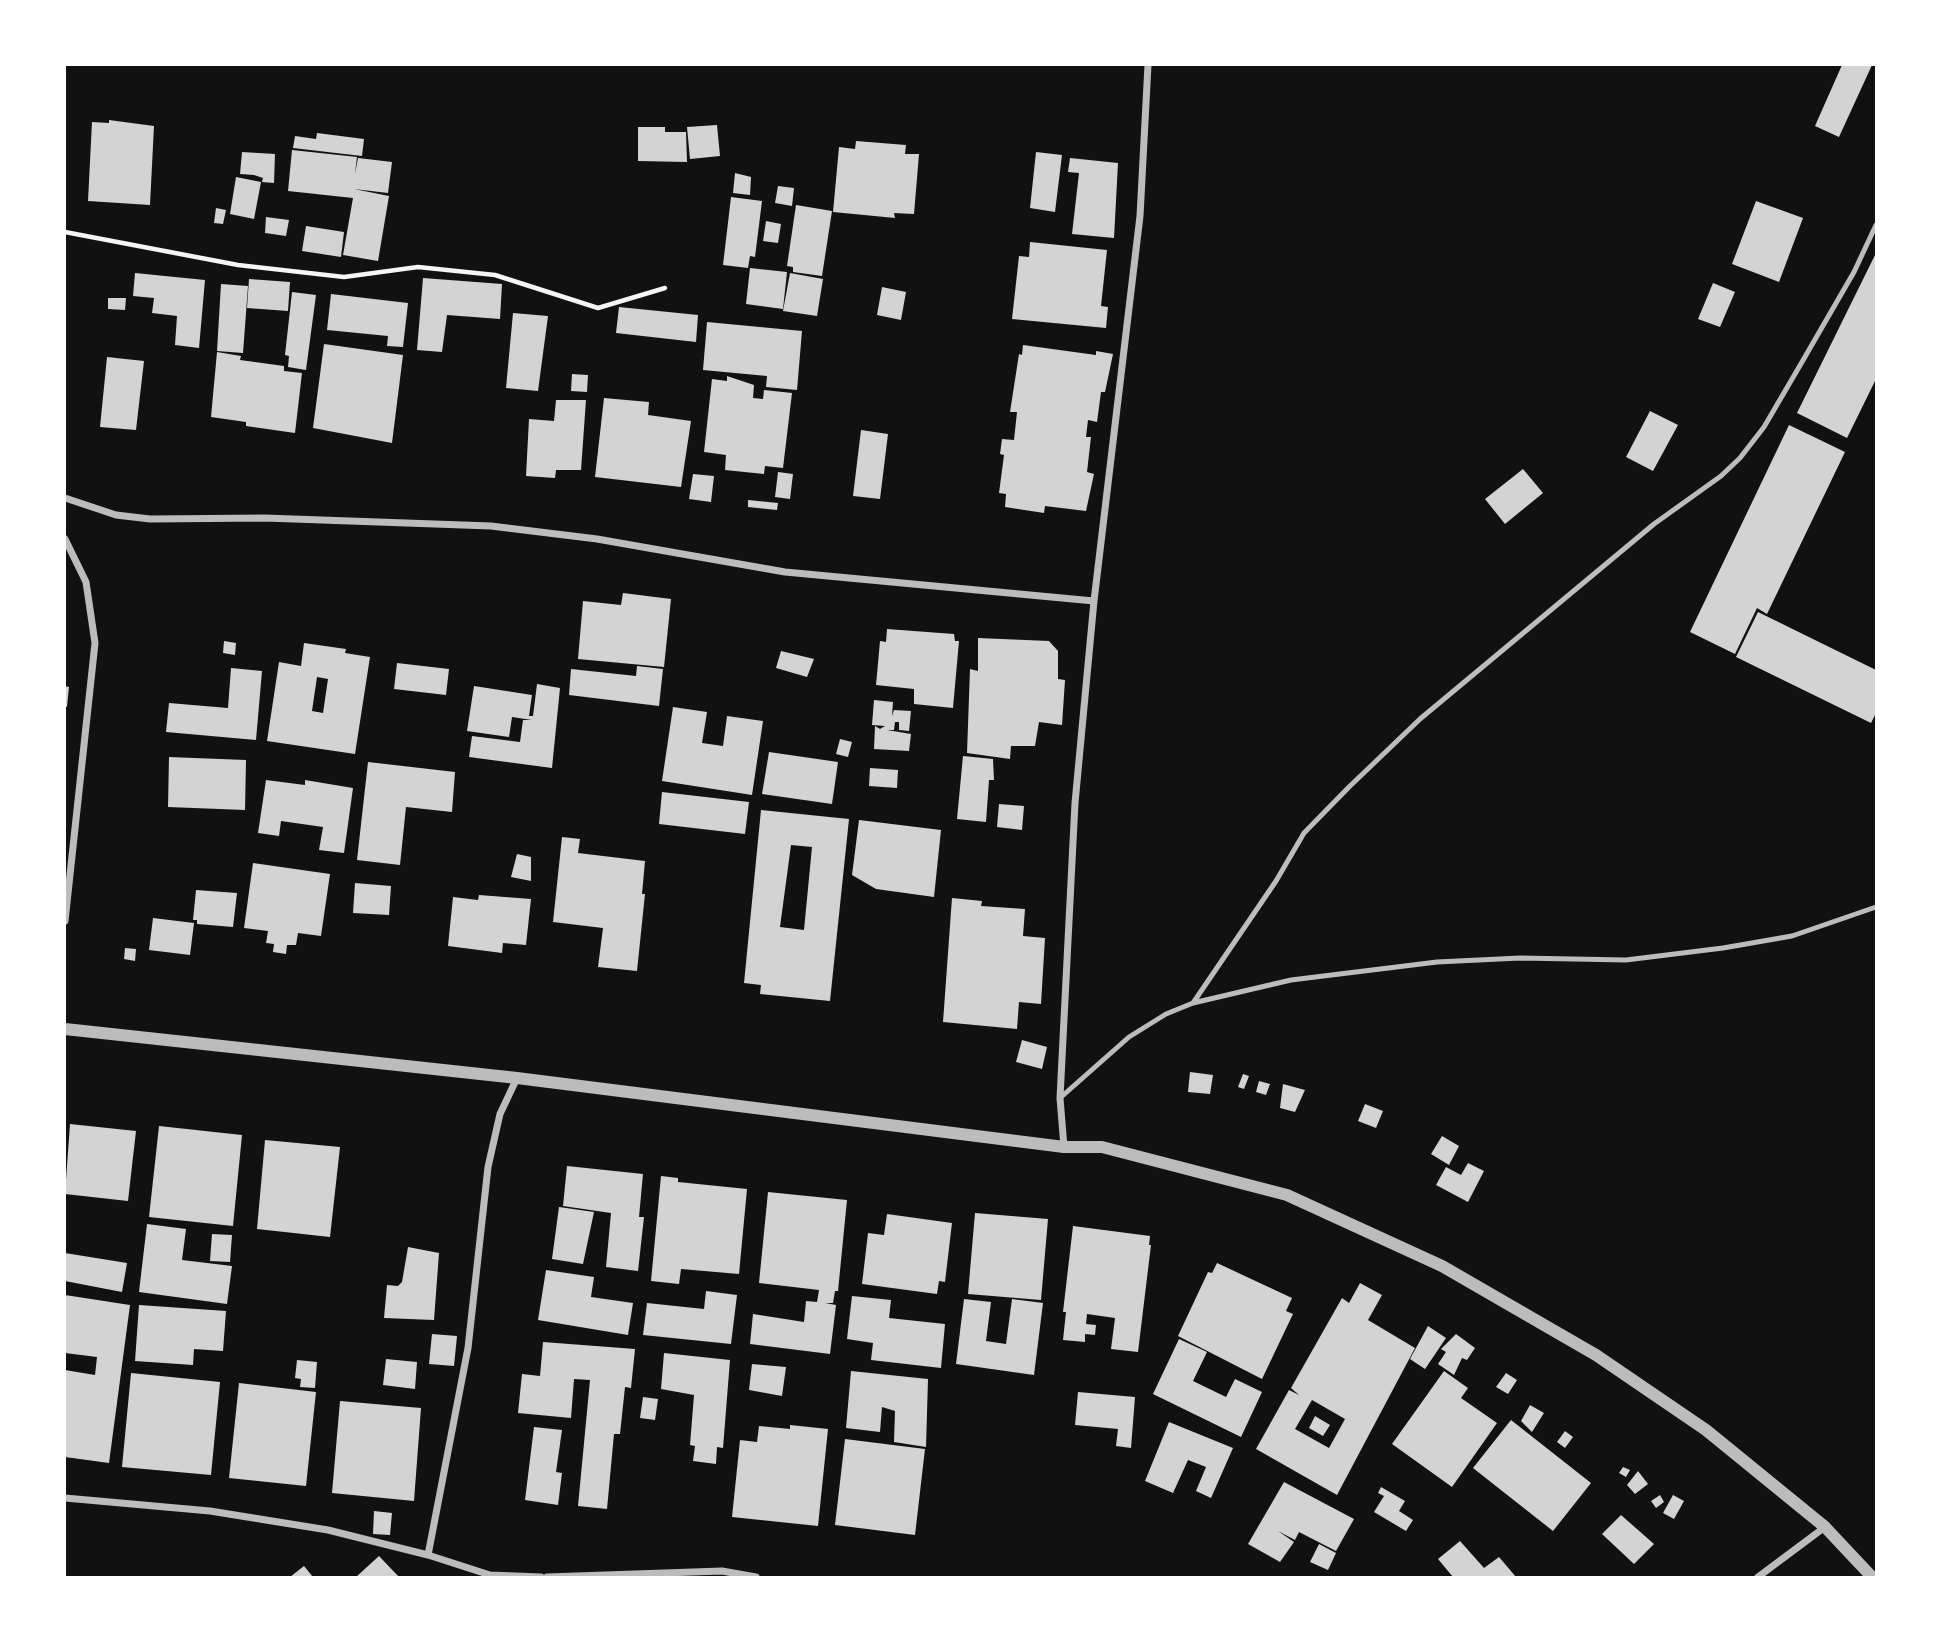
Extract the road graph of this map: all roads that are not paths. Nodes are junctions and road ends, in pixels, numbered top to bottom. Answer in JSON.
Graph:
{"nodes":[{"id":1,"x":1148,"y":65,"type":"edge"},
{"id":2,"x":1876,"y":225,"type":"edge"},
{"id":3,"x":65,"y":498,"type":"edge"},
{"id":4,"x":65,"y":539,"type":"edge"},
{"id":5,"x":1094,"y":601,"type":"junction"},
{"id":6,"x":1876,"y":907,"type":"edge"},
{"id":7,"x":65,"y":921,"type":"edge"},
{"id":8,"x":1194,"y":1003,"type":"junction"},
{"id":9,"x":65,"y":1029,"type":"edge"},
{"id":10,"x":517,"y":1078,"type":"junction"},
{"id":11,"x":1060,"y":1098,"type":"junction"},
{"id":12,"x":1064,"y":1147,"type":"junction"},
{"id":13,"x":65,"y":1498,"type":"edge"},
{"id":14,"x":1825,"y":1527,"type":"junction"},
{"id":15,"x":428,"y":1555,"type":"junction"},
{"id":16,"x":491,"y":1576,"type":"edge"},
{"id":17,"x":544,"y":1577,"type":"edge"},
{"id":18,"x":756,"y":1577,"type":"edge"},
{"id":19,"x":1758,"y":1577,"type":"edge"},
{"id":20,"x":1872,"y":1577,"type":"edge"}],
"edges":[{"from":1,"to":5,"type":"street"},
{"from":2,"to":8,"type":"lane"},
{"from":3,"to":5,"type":"street"},
{"from":4,"to":7,"type":"street"},
{"from":5,"to":11,"type":"street"},
{"from":6,"to":8,"type":"lane"},
{"from":8,"to":11,"type":"lane"},
{"from":9,"to":10,"type":"street"},
{"from":10,"to":12,"type":"street"},
{"from":10,"to":15,"type":"street"},
{"from":11,"to":12,"type":"street"},
{"from":12,"to":14,"type":"street"},
{"from":13,"to":15,"type":"street"},
{"from":14,"to":19,"type":"street"},
{"from":14,"to":20,"type":"street"},
{"from":15,"to":16,"type":"street"},
{"from":16,"to":17,"type":"street"},
{"from":17,"to":18,"type":"street"}]}
